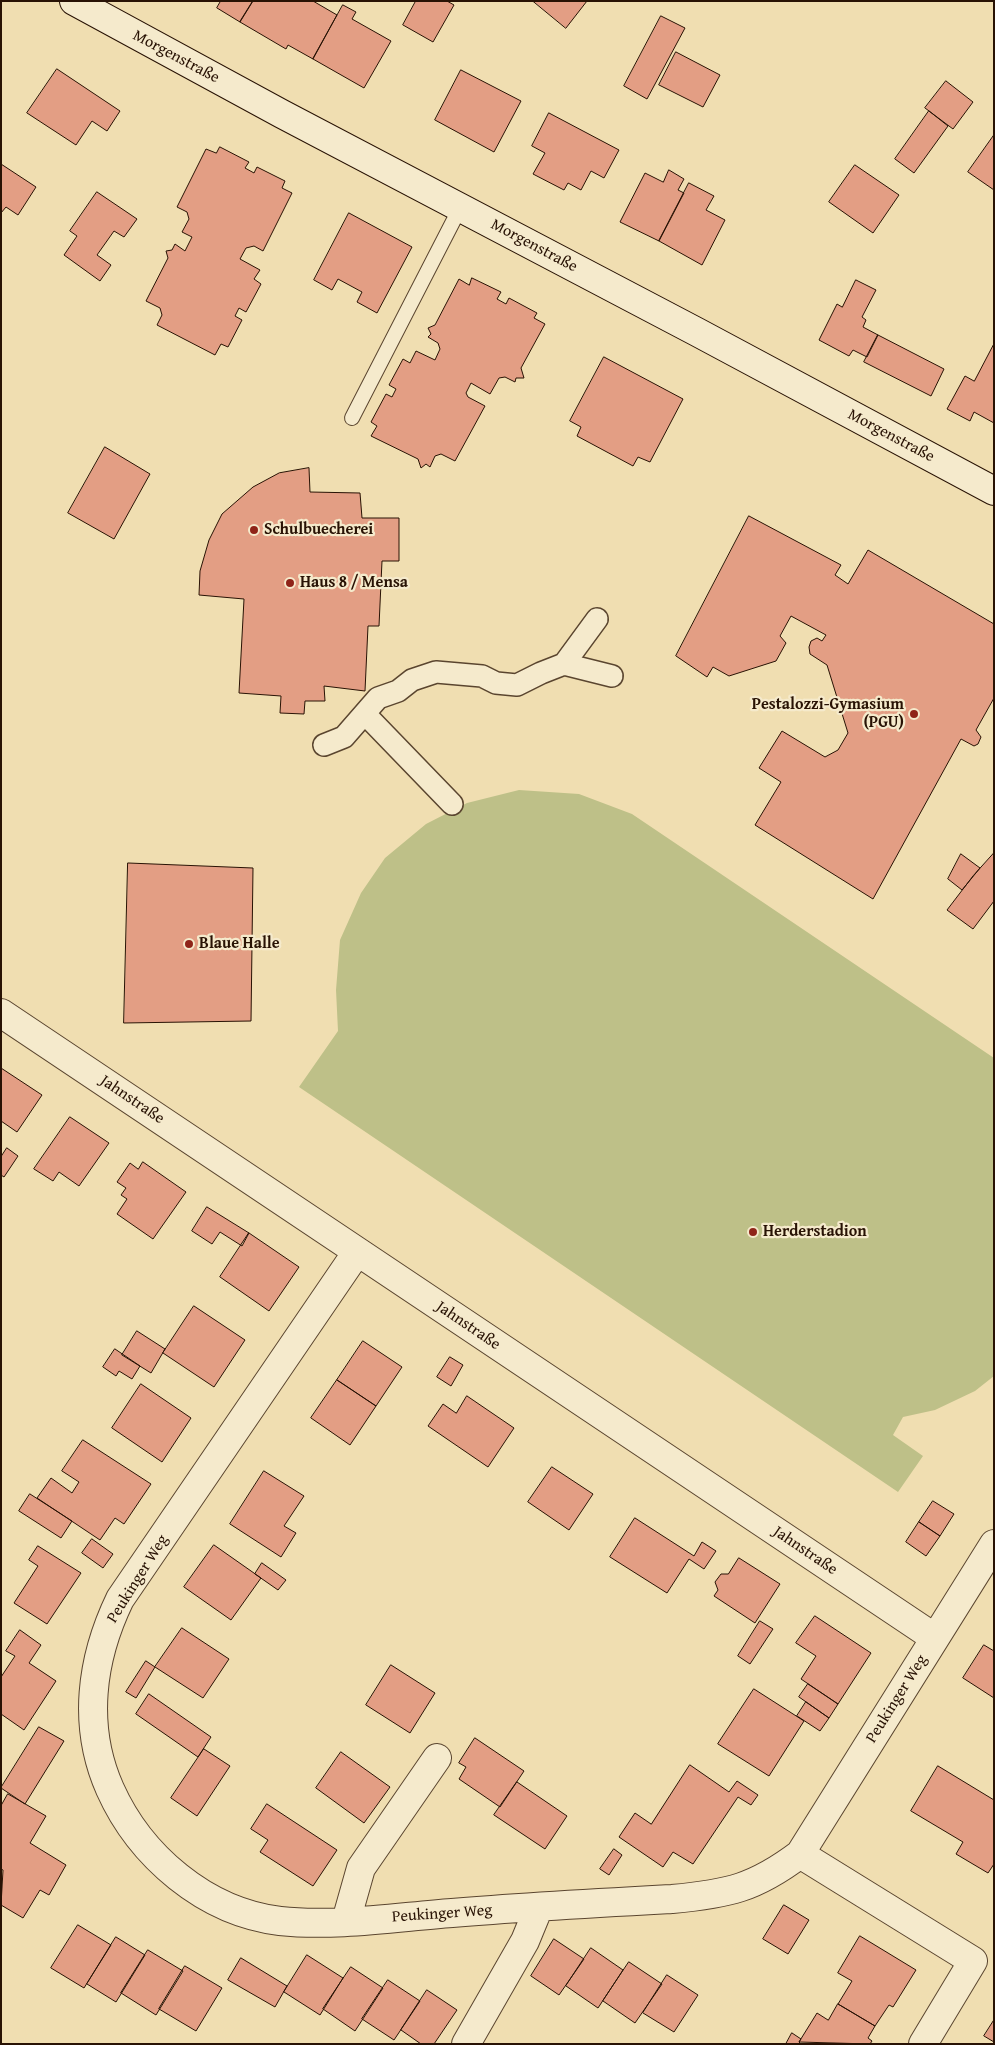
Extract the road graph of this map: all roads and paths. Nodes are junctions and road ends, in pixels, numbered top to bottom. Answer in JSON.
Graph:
{"nodes":[{"id":1,"x":74,"y":1,"type":"edge"},
{"id":2,"x":460,"y":208,"type":"junction"},
{"id":3,"x":352,"y":418,"type":"dead end"},
{"id":4,"x":994,"y":491,"type":"edge"},
{"id":5,"x":597,"y":619,"type":"dead end"},
{"id":6,"x":564,"y":664,"type":"junction"},
{"id":7,"x":612,"y":676,"type":"dead end"},
{"id":8,"x":365,"y":714,"type":"junction"},
{"id":9,"x":324,"y":745,"type":"dead end"},
{"id":10,"x":452,"y":804,"type":"dead end"},
{"id":11,"x":1,"y":1013,"type":"edge"},
{"id":12,"x":357,"y":1252,"type":"junction"},
{"id":13,"x":994,"y":1544,"type":"edge"},
{"id":14,"x":935,"y":1638,"type":"junction"},
{"id":15,"x":437,"y":1758,"type":"dead end"},
{"id":16,"x":800,"y":1854,"type":"junction"},
{"id":17,"x":539,"y":1907,"type":"junction"},
{"id":18,"x":346,"y":1921,"type":"junction"},
{"id":19,"x":466,"y":2044,"type":"edge"},
{"id":20,"x":923,"y":2044,"type":"edge"}],
"edges":[{"from":1,"to":2,"type":"street","name":"Morgenstraße"},
{"from":2,"to":3,"type":"lane"},
{"from":2,"to":4,"type":"street","name":"Morgenstraße"},
{"from":5,"to":6,"type":"street"},
{"from":6,"to":7,"type":"street"},
{"from":6,"to":8,"type":"street"},
{"from":8,"to":9,"type":"street"},
{"from":8,"to":10,"type":"street"},
{"from":11,"to":12,"type":"street","name":"Jahnstraße"},
{"from":12,"to":14,"type":"street","name":"Jahnstraße"},
{"from":12,"to":18,"type":"street","name":"Peukinger Weg"},
{"from":13,"to":14,"type":"street","name":"Peukinger Weg"},
{"from":14,"to":16,"type":"street","name":"Peukinger Weg"},
{"from":15,"to":18,"type":"street"},
{"from":16,"to":17,"type":"street","name":"Peukinger Weg"},
{"from":16,"to":20,"type":"street"},
{"from":17,"to":18,"type":"street","name":"Peukinger Weg"},
{"from":17,"to":19,"type":"street"}]}
